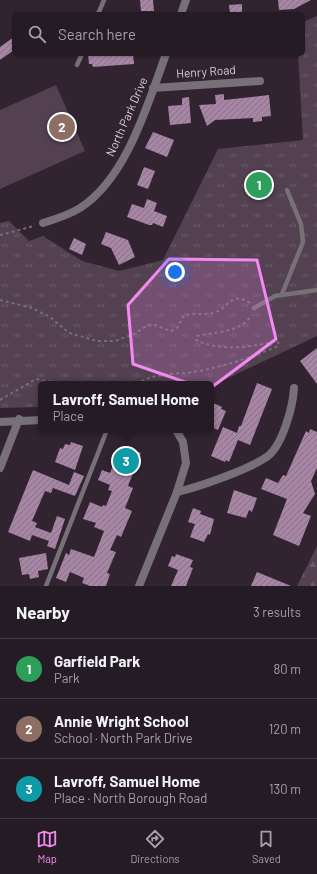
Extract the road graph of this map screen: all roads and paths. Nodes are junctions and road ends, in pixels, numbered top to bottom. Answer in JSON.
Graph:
{"nodes":[{"id":1,"x":104,"y":0,"type":"edge"},
{"id":2,"x":186,"y":0,"type":"edge"},
{"id":3,"x":99,"y":12,"type":"edge"},
{"id":4,"x":182,"y":12,"type":"edge"},
{"id":5,"x":81,"y":56,"type":"edge"},
{"id":6,"x":165,"y":56,"type":"edge"},
{"id":7,"x":77,"y":65,"type":"dead end"},
{"id":8,"x":260,"y":81,"type":"dead end"},
{"id":9,"x":154,"y":88,"type":"junction"},
{"id":10,"x":287,"y":190,"type":"dead end"},
{"id":11,"x":43,"y":223,"type":"joint"},
{"id":12,"x":0,"y":235,"type":"edge"},
{"id":13,"x":317,"y":290,"type":"edge"},
{"id":14,"x":282,"y":294,"type":"junction"},
{"id":15,"x":0,"y":300,"type":"edge"},
{"id":16,"x":254,"y":308,"type":"junction"},
{"id":17,"x":43,"y":381,"type":"edge"},
{"id":18,"x":142,"y":381,"type":"edge"},
{"id":19,"x":294,"y":388,"type":"dead end"},
{"id":20,"x":0,"y":400,"type":"edge"},
{"id":21,"x":19,"y":419,"type":"junction"},
{"id":22,"x":38,"y":420,"type":"edge"},
{"id":23,"x":0,"y":422,"type":"edge"},
{"id":24,"x":106,"y":433,"type":"edge"},
{"id":25,"x":178,"y":433,"type":"edge"},
{"id":26,"x":0,"y":468,"type":"edge"},
{"id":27,"x":177,"y":492,"type":"junction"},
{"id":28,"x":46,"y":586,"type":"edge"},
{"id":29,"x":139,"y":586,"type":"edge"}],
"edges":[{"from":1,"to":3,"type":"lane"},
{"from":2,"to":4,"type":"street"},
{"from":5,"to":7,"type":"lane"},
{"from":6,"to":9,"type":"street","name":"North Park Drive"},
{"from":8,"to":9,"type":"street","name":"Henry Road"},
{"from":9,"to":11,"type":"street","name":"North Park Drive"},
{"from":10,"to":14,"type":"lane"},
{"from":11,"to":12,"type":"path"},
{"from":13,"to":14,"type":"lane"},
{"from":14,"to":16,"type":"lane"},
{"from":15,"to":16,"type":"path"},
{"from":16,"to":18,"type":"path"},
{"from":17,"to":20,"type":"path"},
{"from":19,"to":27,"type":"street"},
{"from":21,"to":22,"type":"street"},
{"from":21,"to":23,"type":"street"},
{"from":21,"to":26,"type":"street"},
{"from":24,"to":28,"type":"lane"},
{"from":25,"to":27,"type":"street"},
{"from":27,"to":29,"type":"street"}]}
